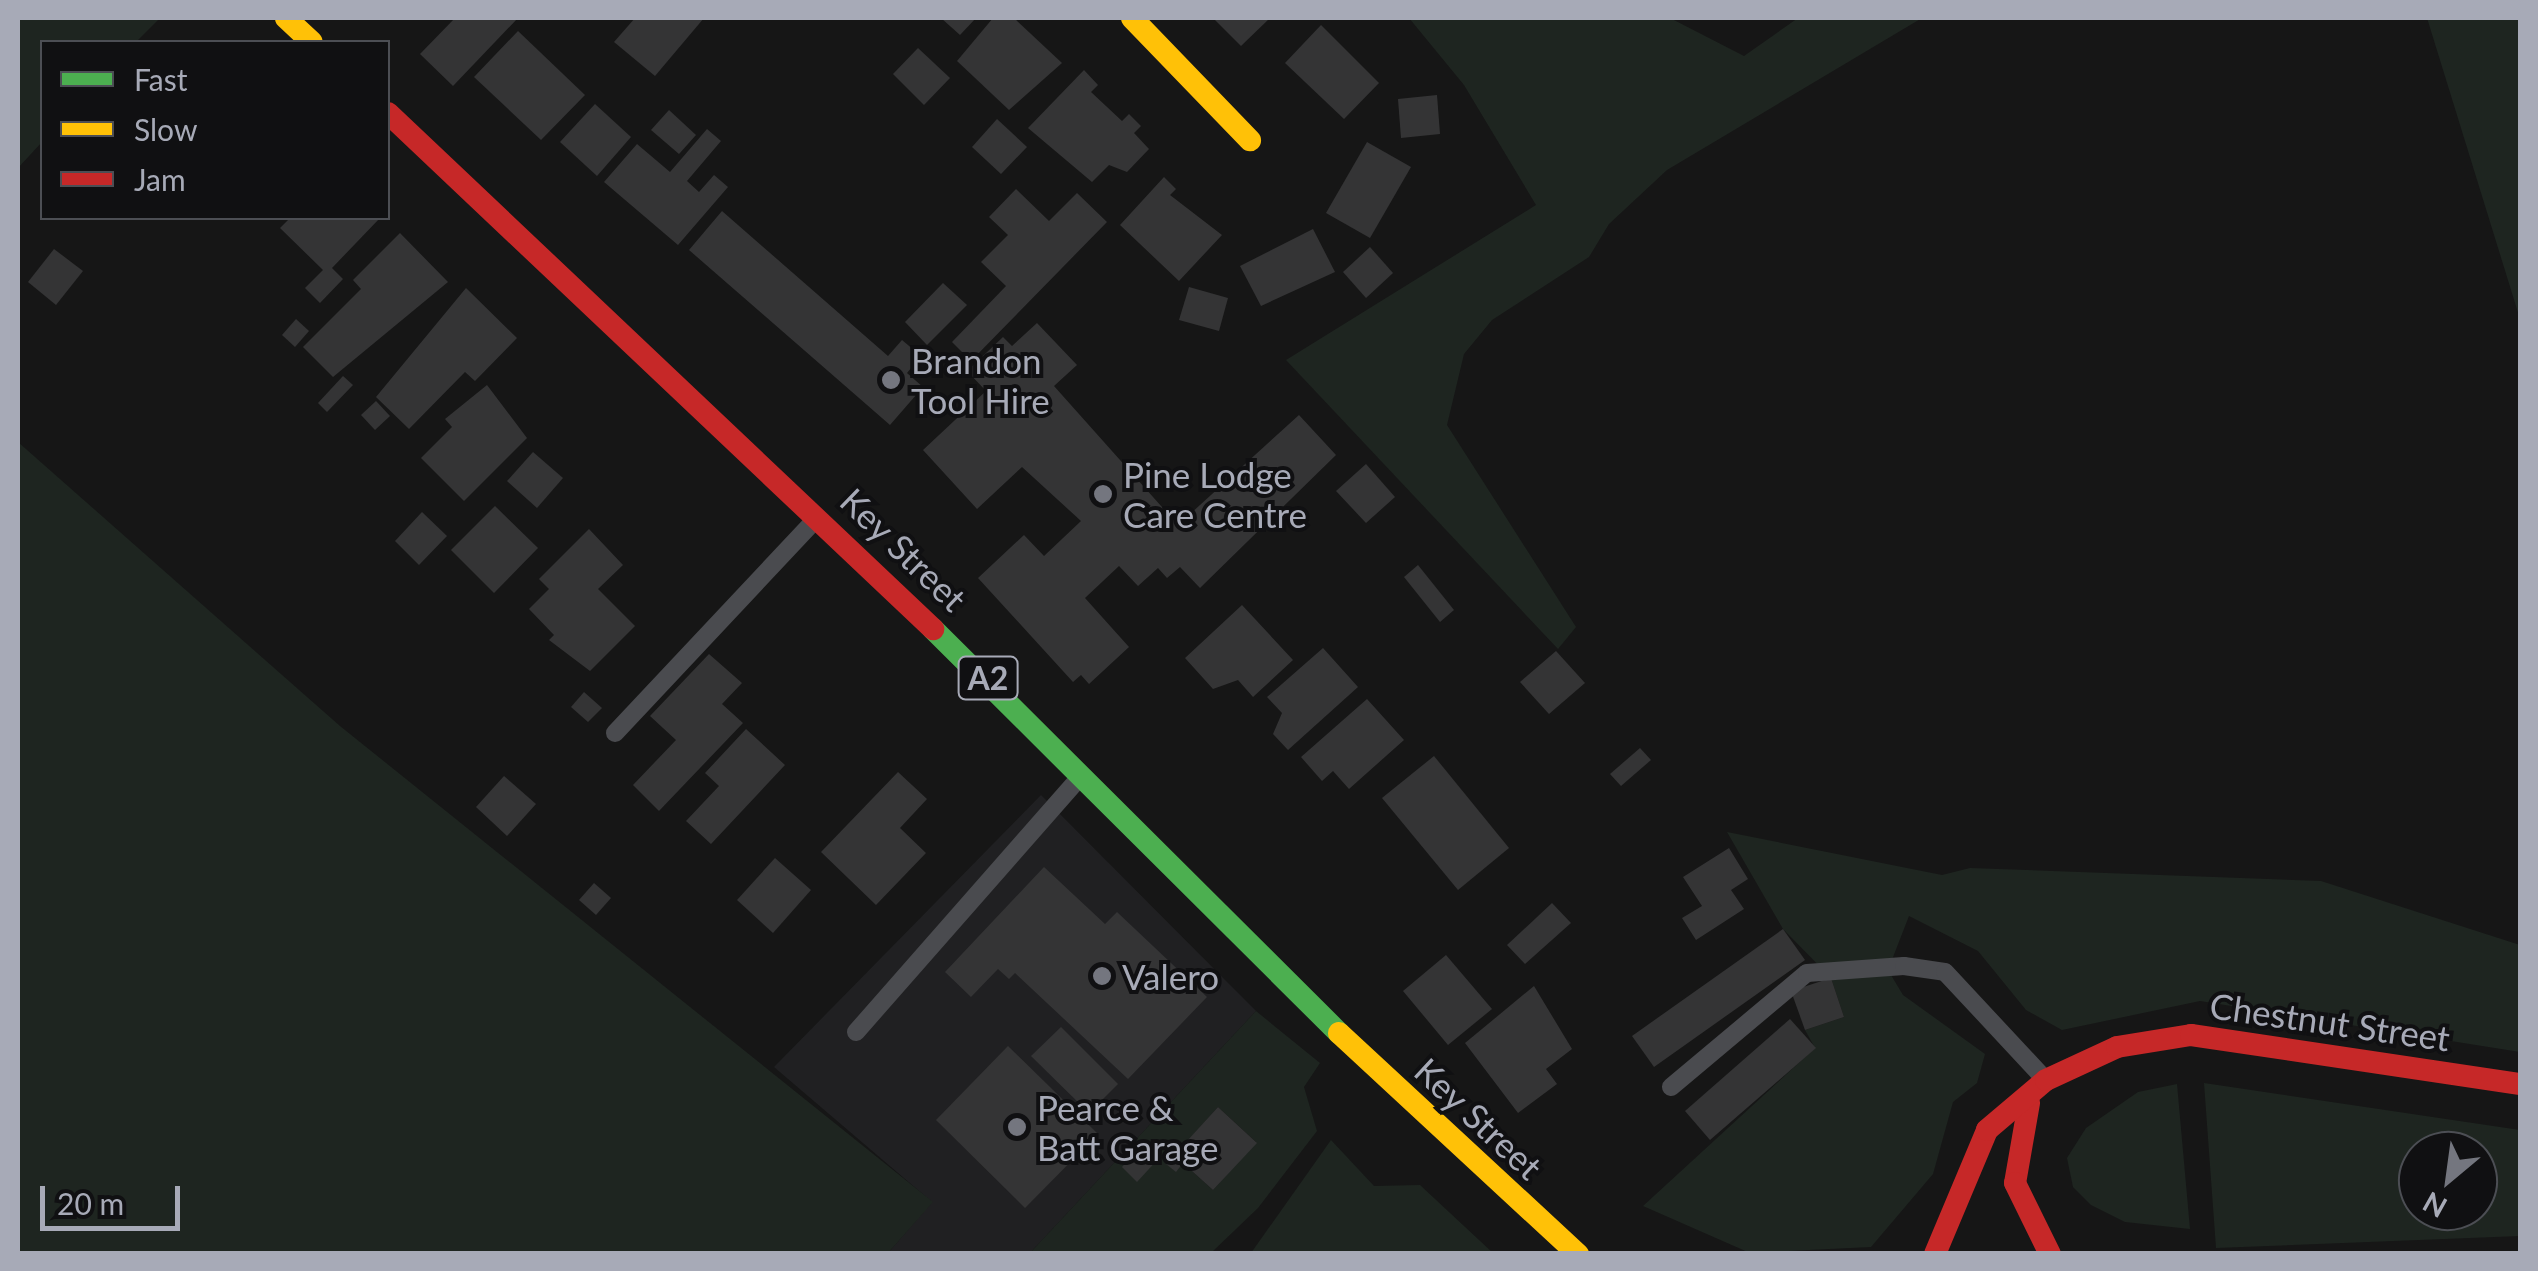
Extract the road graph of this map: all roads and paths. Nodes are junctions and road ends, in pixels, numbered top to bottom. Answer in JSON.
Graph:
{"nodes":[{"id":1,"x":286,"y":18,"type":"edge"},
{"id":2,"x":1132,"y":18,"type":"edge"},
{"id":3,"x":310,"y":40,"type":"edge"},
{"id":4,"x":390,"y":115,"type":"edge"},
{"id":5,"x":1250,"y":140,"type":"dead end"},
{"id":6,"x":819,"y":516,"type":"junction"},
{"id":7,"x":614,"y":732,"type":"dead end"},
{"id":8,"x":1083,"y":774,"type":"junction"},
{"id":9,"x":856,"y":1032,"type":"dead end"},
{"id":10,"x":2046,"y":1080,"type":"junction"},
{"id":11,"x":2520,"y":1084,"type":"edge"},
{"id":12,"x":1671,"y":1086,"type":"dead end"},
{"id":13,"x":2029,"y":1103,"type":"junction"},
{"id":14,"x":1578,"y":1254,"type":"edge"},
{"id":15,"x":1935,"y":1254,"type":"edge"},
{"id":16,"x":2050,"y":1254,"type":"edge"}],
"edges":[{"from":1,"to":3,"type":"main road"},
{"from":2,"to":5,"type":"main road"},
{"from":4,"to":6,"type":"main road","name":"Key Street","number":"A2"},
{"from":6,"to":7,"type":"lane"},
{"from":6,"to":8,"type":"main road","name":"Key Street","number":"A2"},
{"from":8,"to":9,"type":"lane"},
{"from":8,"to":14,"type":"main road","name":"Key Street","number":"A2"},
{"from":10,"to":11,"type":"main road","name":"Chestnut Street"},
{"from":10,"to":12,"type":"lane"},
{"from":10,"to":13,"type":"main road","name":"Chestnut Street"},
{"from":13,"to":15,"type":"main road","name":"Chestnut Street"},
{"from":13,"to":16,"type":"main road","name":"Chestnut Street"}]}
